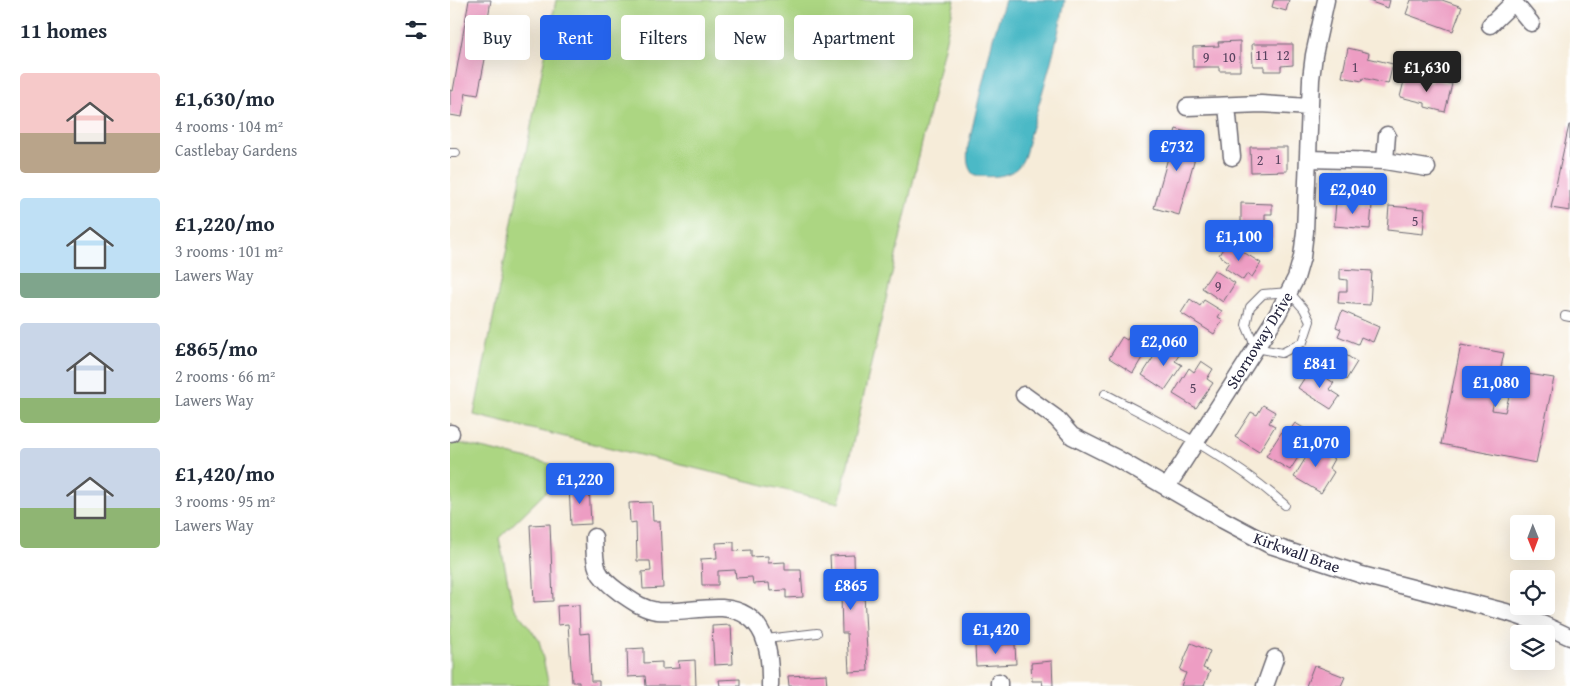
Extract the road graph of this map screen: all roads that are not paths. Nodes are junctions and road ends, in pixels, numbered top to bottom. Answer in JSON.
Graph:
{"nodes":[{"id":1,"x":1326,"y":0,"type":"edge"},
{"id":2,"x":1513,"y":1,"type":"edge"},
{"id":3,"x":1531,"y":23,"type":"dead end"},
{"id":4,"x":1490,"y":25,"type":"dead end"},
{"id":5,"x":1227,"y":106,"type":"junction"},
{"id":6,"x":1187,"y":107,"type":"dead end"},
{"id":7,"x":1310,"y":107,"type":"junction"},
{"id":8,"x":1387,"y":135,"type":"dead end"},
{"id":9,"x":1232,"y":157,"type":"dead end"},
{"id":10,"x":1308,"y":159,"type":"junction"},
{"id":11,"x":1385,"y":162,"type":"junction"},
{"id":12,"x":1427,"y":168,"type":"dead end"},
{"id":13,"x":1289,"y":292,"type":"junction"},
{"id":14,"x":1256,"y":348,"type":"junction"},
{"id":15,"x":1105,"y":394,"type":"dead end"},
{"id":16,"x":1024,"y":395,"type":"dead end"},
{"id":17,"x":1196,"y":440,"type":"junction"},
{"id":18,"x":1166,"y":487,"type":"junction"},
{"id":19,"x":1285,"y":505,"type":"dead end"},
{"id":20,"x":594,"y":537,"type":"dead end"},
{"id":21,"x":817,"y":633,"type":"dead end"},
{"id":22,"x":1570,"y":637,"type":"edge"},
{"id":23,"x":766,"y":639,"type":"junction"},
{"id":24,"x":1275,"y":658,"type":"dead end"},
{"id":25,"x":770,"y":686,"type":"edge"},
{"id":26,"x":1265,"y":686,"type":"edge"}],
"edges":[{"from":1,"to":7,"type":"street","name":"Stornoway Drive"},
{"from":2,"to":3,"type":"street"},
{"from":2,"to":4,"type":"street"},
{"from":5,"to":6,"type":"street"},
{"from":5,"to":7,"type":"street"},
{"from":5,"to":9,"type":"street"},
{"from":7,"to":10,"type":"street","name":"Stornoway Drive"},
{"from":8,"to":11,"type":"street"},
{"from":10,"to":11,"type":"street"},
{"from":10,"to":13,"type":"street","name":"Stornoway Drive"},
{"from":11,"to":12,"type":"street"},
{"from":13,"to":14,"type":"street","name":"Stornoway Drive"},
{"from":13,"to":14,"type":"lane"},
{"from":13,"to":14,"type":"lane"},
{"from":14,"to":17,"type":"street","name":"Stornoway Drive"},
{"from":15,"to":17,"type":"lane"},
{"from":16,"to":18,"type":"street","name":"Kirkwall Brae"},
{"from":17,"to":18,"type":"street","name":"Stornoway Drive"},
{"from":17,"to":19,"type":"lane"},
{"from":18,"to":22,"type":"street","name":"Kirkwall Brae"},
{"from":20,"to":23,"type":"street"},
{"from":21,"to":23,"type":"lane"},
{"from":23,"to":25,"type":"street"},
{"from":24,"to":26,"type":"street"}]}
